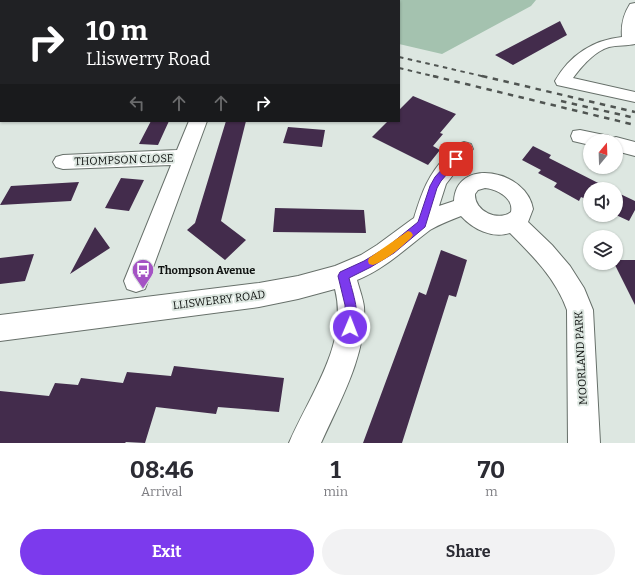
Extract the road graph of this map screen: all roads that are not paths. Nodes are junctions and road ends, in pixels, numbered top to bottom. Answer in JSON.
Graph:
{"nodes":[{"id":1,"x":635,"y":7,"type":"edge"},
{"id":2,"x":633,"y":45,"type":"edge"},
{"id":3,"x":635,"y":97,"type":"edge"},
{"id":4,"x":198,"y":122,"type":"edge"},
{"id":5,"x":580,"y":136,"type":"dead end"},
{"id":6,"x":583,"y":137,"type":"edge"},
{"id":7,"x":623,"y":146,"type":"edge"},
{"id":8,"x":464,"y":149,"type":"dead end"},
{"id":9,"x":635,"y":149,"type":"edge"},
{"id":10,"x":184,"y":158,"type":"junction"},
{"id":11,"x":63,"y":162,"type":"dead end"},
{"id":12,"x":466,"y":205,"type":"junction"},
{"id":13,"x":514,"y":223,"type":"junction"},
{"id":14,"x":422,"y":224,"type":"junction"},
{"id":15,"x":343,"y":276,"type":"junction"},
{"id":16,"x":136,"y":281,"type":"dead end"},
{"id":17,"x":0,"y":328,"type":"edge"},
{"id":18,"x":305,"y":443,"type":"edge"},
{"id":19,"x":584,"y":443,"type":"edge"}],
"edges":[{"from":1,"to":2,"type":"street"},
{"from":2,"to":3,"type":"street"},
{"from":4,"to":10,"type":"street"},
{"from":5,"to":6,"type":"street"},
{"from":7,"to":9,"type":"street"},
{"from":8,"to":14,"type":"street"},
{"from":10,"to":11,"type":"street","name":"THOMPSON CLOSE"},
{"from":10,"to":16,"type":"street"},
{"from":12,"to":13,"type":"street"},
{"from":12,"to":13,"type":"street"},
{"from":12,"to":14,"type":"street","name":"LLISWERRY ROAD"},
{"from":13,"to":19,"type":"street","name":"MOORLAND PARK"},
{"from":14,"to":15,"type":"street","name":"LLISWERRY ROAD"},
{"from":15,"to":17,"type":"street","name":"LLISWERRY ROAD"},
{"from":15,"to":18,"type":"street"}]}
